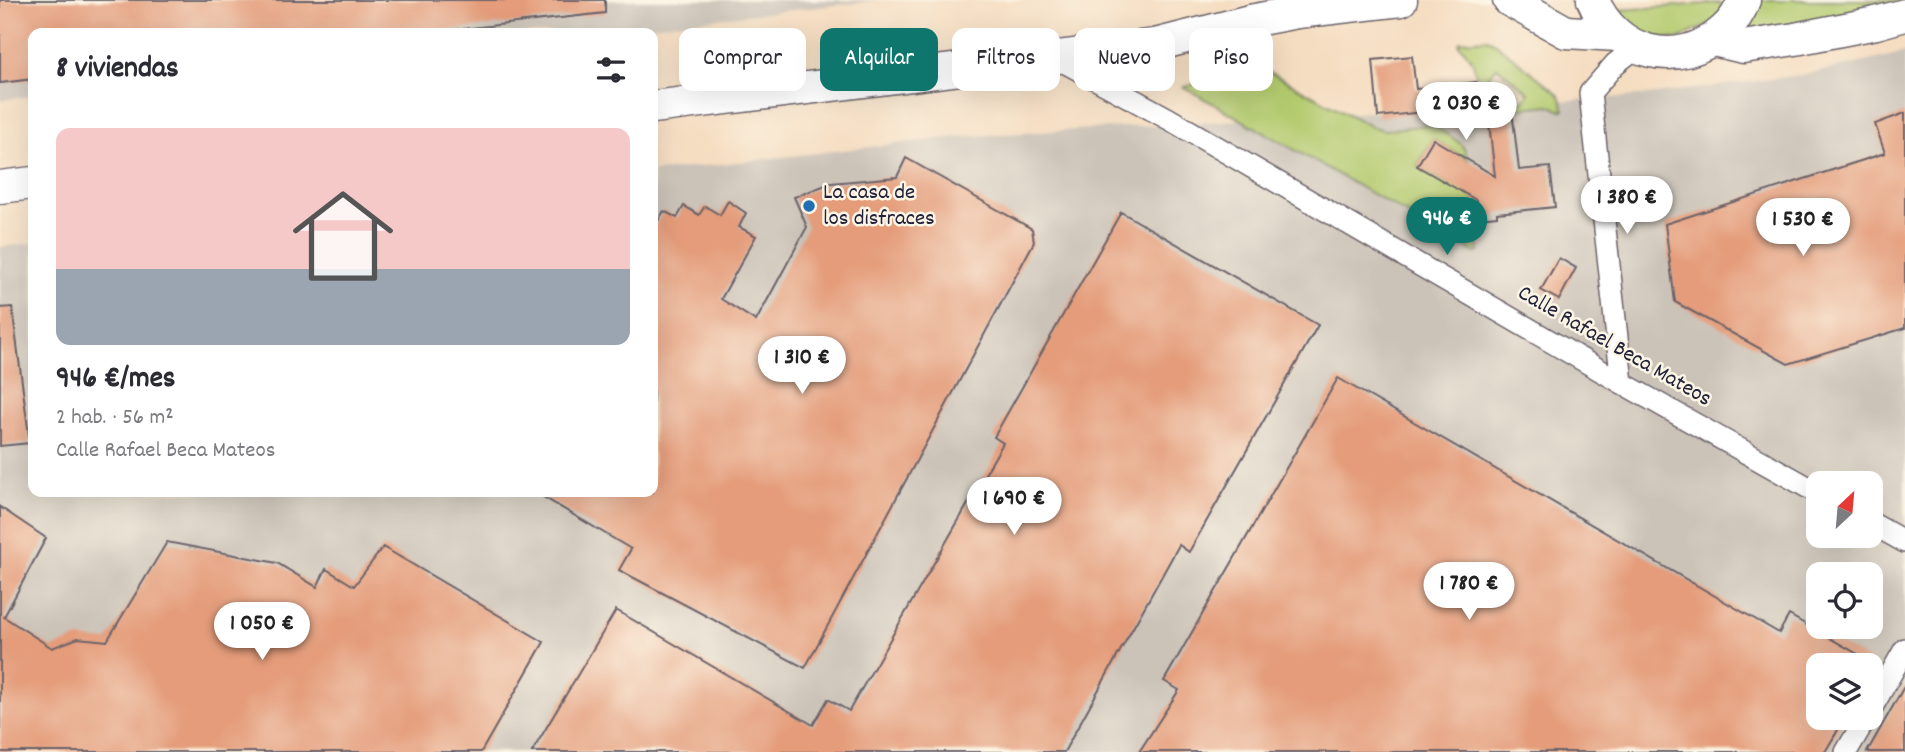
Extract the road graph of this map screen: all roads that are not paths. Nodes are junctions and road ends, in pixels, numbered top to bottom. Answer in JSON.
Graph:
{"nodes":[{"id":1,"x":1401,"y":0,"type":"edge"},
{"id":2,"x":1509,"y":0,"type":"edge"},
{"id":3,"x":1593,"y":0,"type":"edge"},
{"id":4,"x":1744,"y":0,"type":"edge"},
{"id":5,"x":1905,"y":15,"type":"edge"},
{"id":6,"x":1713,"y":40,"type":"junction"},
{"id":7,"x":1628,"y":41,"type":"junction"},
{"id":8,"x":1060,"y":56,"type":"edge"},
{"id":9,"x":1060,"y":60,"type":"edge"},
{"id":10,"x":952,"y":70,"type":"edge"},
{"id":11,"x":658,"y":106,"type":"edge"},
{"id":12,"x":28,"y":184,"type":"edge"},
{"id":13,"x":0,"y":187,"type":"edge"},
{"id":14,"x":1622,"y":383,"type":"junction"},
{"id":15,"x":1806,"y":486,"type":"edge"},
{"id":16,"x":1883,"y":530,"type":"edge"},
{"id":17,"x":1905,"y":542,"type":"edge"},
{"id":18,"x":1905,"y":649,"type":"edge"},
{"id":19,"x":1883,"y":688,"type":"edge"},
{"id":20,"x":1859,"y":730,"type":"edge"},
{"id":21,"x":1846,"y":752,"type":"edge"}],
"edges":[{"from":1,"to":8,"type":"main road"},
{"from":2,"to":7,"type":"main road"},
{"from":3,"to":7,"type":"main road"},
{"from":4,"to":6,"type":"main road"},
{"from":5,"to":6,"type":"main road"},
{"from":6,"to":7,"type":"main road"},
{"from":7,"to":14,"type":"street"},
{"from":9,"to":14,"type":"street","name":"Calle Rafael Beca Mateos"},
{"from":10,"to":11,"type":"main road"},
{"from":12,"to":13,"type":"main road"},
{"from":14,"to":15,"type":"street","name":"Calle Rafael Beca Mateos"},
{"from":16,"to":17,"type":"street"},
{"from":18,"to":19,"type":"street"},
{"from":20,"to":21,"type":"street"}]}
